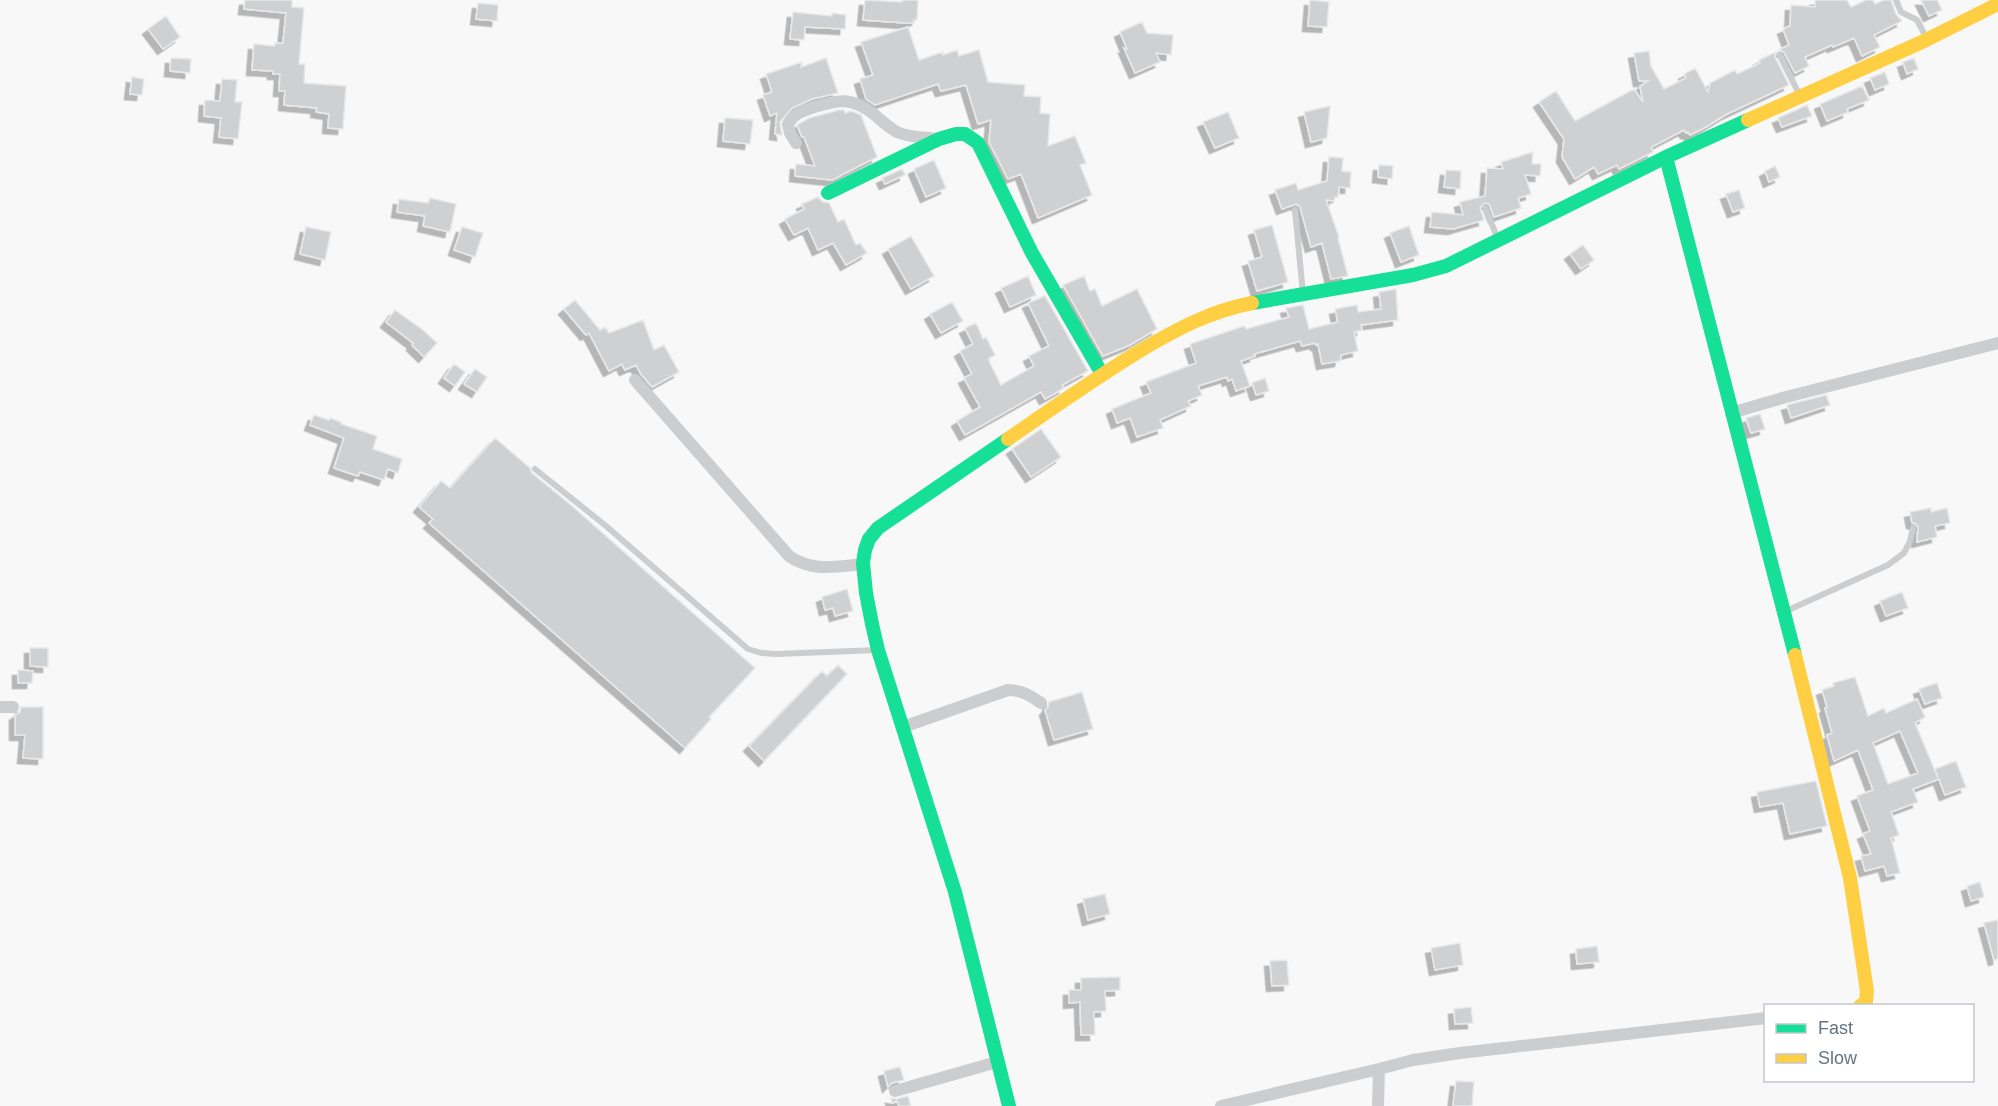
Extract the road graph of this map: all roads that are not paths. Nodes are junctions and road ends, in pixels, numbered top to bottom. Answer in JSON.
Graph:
{"nodes":[{"id":1,"x":1896,"y":0,"type":"edge"},
{"id":2,"x":1998,"y":4,"type":"edge"},
{"id":3,"x":1927,"y":39,"type":"junction"},
{"id":4,"x":1780,"y":55,"type":"dead end"},
{"id":5,"x":1800,"y":97,"type":"junction"},
{"id":6,"x":939,"y":139,"type":"junction"},
{"id":7,"x":796,"y":143,"type":"dead end"},
{"id":8,"x":1666,"y":157,"type":"junction"},
{"id":9,"x":828,"y":193,"type":"dead end"},
{"id":10,"x":1485,"y":207,"type":"dead end"},
{"id":11,"x":1296,"y":210,"type":"dead end"},
{"id":12,"x":1498,"y":240,"type":"junction"},
{"id":13,"x":1303,"y":295,"type":"junction"},
{"id":14,"x":1998,"y":343,"type":"edge"},
{"id":15,"x":1102,"y":374,"type":"junction"},
{"id":16,"x":634,"y":380,"type":"dead end"},
{"id":17,"x":1731,"y":413,"type":"junction"},
{"id":18,"x":535,"y":469,"type":"dead end"},
{"id":19,"x":1913,"y":528,"type":"dead end"},
{"id":20,"x":862,"y":564,"type":"junction"},
{"id":21,"x":1784,"y":612,"type":"junction"},
{"id":22,"x":878,"y":650,"type":"junction"},
{"id":23,"x":1041,"y":704,"type":"dead end"},
{"id":24,"x":0,"y":707,"type":"edge"},
{"id":25,"x":13,"y":707,"type":"dead end"},
{"id":26,"x":903,"y":727,"type":"junction"},
{"id":27,"x":1862,"y":1004,"type":"edge"},
{"id":28,"x":1764,"y":1018,"type":"edge"},
{"id":29,"x":997,"y":1062,"type":"junction"},
{"id":30,"x":1379,"y":1070,"type":"junction"},
{"id":31,"x":895,"y":1091,"type":"dead end"},
{"id":32,"x":1009,"y":1106,"type":"edge"},
{"id":33,"x":1221,"y":1106,"type":"edge"},
{"id":34,"x":1378,"y":1106,"type":"edge"}],
"edges":[{"from":1,"to":3,"type":"lane"},
{"from":2,"to":3,"type":"street"},
{"from":3,"to":5,"type":"street"},
{"from":4,"to":5,"type":"lane"},
{"from":5,"to":8,"type":"street"},
{"from":6,"to":7,"type":"street"},
{"from":6,"to":9,"type":"street"},
{"from":6,"to":15,"type":"street"},
{"from":8,"to":12,"type":"street"},
{"from":8,"to":17,"type":"street"},
{"from":10,"to":12,"type":"lane"},
{"from":11,"to":13,"type":"lane"},
{"from":12,"to":13,"type":"street"},
{"from":13,"to":15,"type":"street"},
{"from":14,"to":17,"type":"street"},
{"from":15,"to":20,"type":"street"},
{"from":16,"to":20,"type":"street"},
{"from":17,"to":21,"type":"street"},
{"from":18,"to":22,"type":"lane"},
{"from":19,"to":21,"type":"lane"},
{"from":20,"to":22,"type":"street"},
{"from":21,"to":27,"type":"street"},
{"from":22,"to":26,"type":"street"},
{"from":23,"to":26,"type":"street"},
{"from":24,"to":25,"type":"street"},
{"from":26,"to":29,"type":"street"},
{"from":28,"to":30,"type":"street"},
{"from":29,"to":31,"type":"street"},
{"from":29,"to":32,"type":"street"},
{"from":30,"to":33,"type":"street"},
{"from":30,"to":34,"type":"street"}]}
